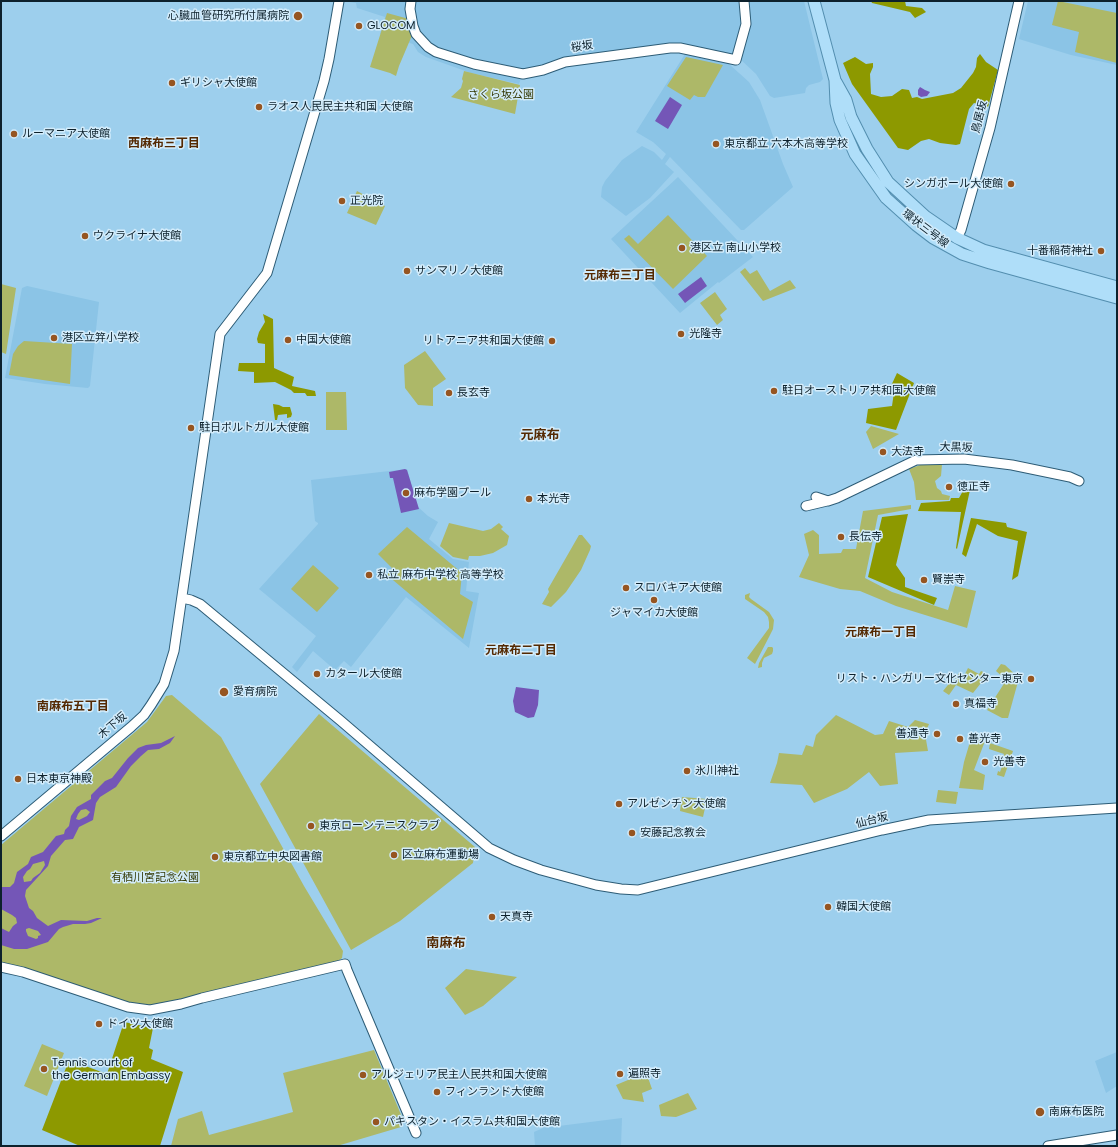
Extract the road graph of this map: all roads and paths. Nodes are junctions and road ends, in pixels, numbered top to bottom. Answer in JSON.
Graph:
{"nodes":[{"id":1,"x":339,"y":1,"type":"edge"},
{"id":2,"x":411,"y":1,"type":"edge"},
{"id":3,"x":744,"y":1,"type":"edge"},
{"id":4,"x":814,"y":1,"type":"edge"},
{"id":5,"x":1019,"y":1,"type":"edge"},
{"id":6,"x":835,"y":80,"type":"junction"},
{"id":7,"x":957,"y":238,"type":"junction"},
{"id":8,"x":1117,"y":287,"type":"edge"},
{"id":9,"x":1117,"y":291,"type":"edge"},
{"id":10,"x":1112,"y":297,"type":"edge"},
{"id":11,"x":1079,"y":481,"type":"dead end"},
{"id":12,"x":816,"y":497,"type":"dead end"},
{"id":13,"x":828,"y":501,"type":"junction"},
{"id":14,"x":806,"y":506,"type":"dead end"},
{"id":15,"x":182,"y":598,"type":"junction"},
{"id":16,"x":1117,"y":808,"type":"edge"},
{"id":17,"x":1,"y":836,"type":"edge"},
{"id":18,"x":1,"y":967,"type":"edge"},
{"id":19,"x":416,"y":1133,"type":"dead end"},
{"id":20,"x":1117,"y":1136,"type":"edge"},
{"id":21,"x":1048,"y":1146,"type":"edge"}],
"edges":[{"from":1,"to":15,"type":"street","name":"木下坂"},
{"from":2,"to":3,"type":"street","name":"桜坂"},
{"from":4,"to":6,"type":"main road","name":"環状三号線"},
{"from":5,"to":7,"type":"street","name":"鳥居坂"},
{"from":6,"to":7,"type":"main road","name":"環状三号線"},
{"from":6,"to":10,"type":"main road","name":"環状三号線"},
{"from":7,"to":8,"type":"main road","name":"環状三号線"},
{"from":9,"to":10,"type":"street"},
{"from":11,"to":13,"type":"street","name":"大黒坂"},
{"from":12,"to":13,"type":"street"},
{"from":13,"to":14,"type":"street","name":"大黒坂"},
{"from":15,"to":16,"type":"street","name":"仙台坂"},
{"from":15,"to":17,"type":"street","name":"木下坂"},
{"from":18,"to":19,"type":"street"},
{"from":20,"to":21,"type":"street"}]}
